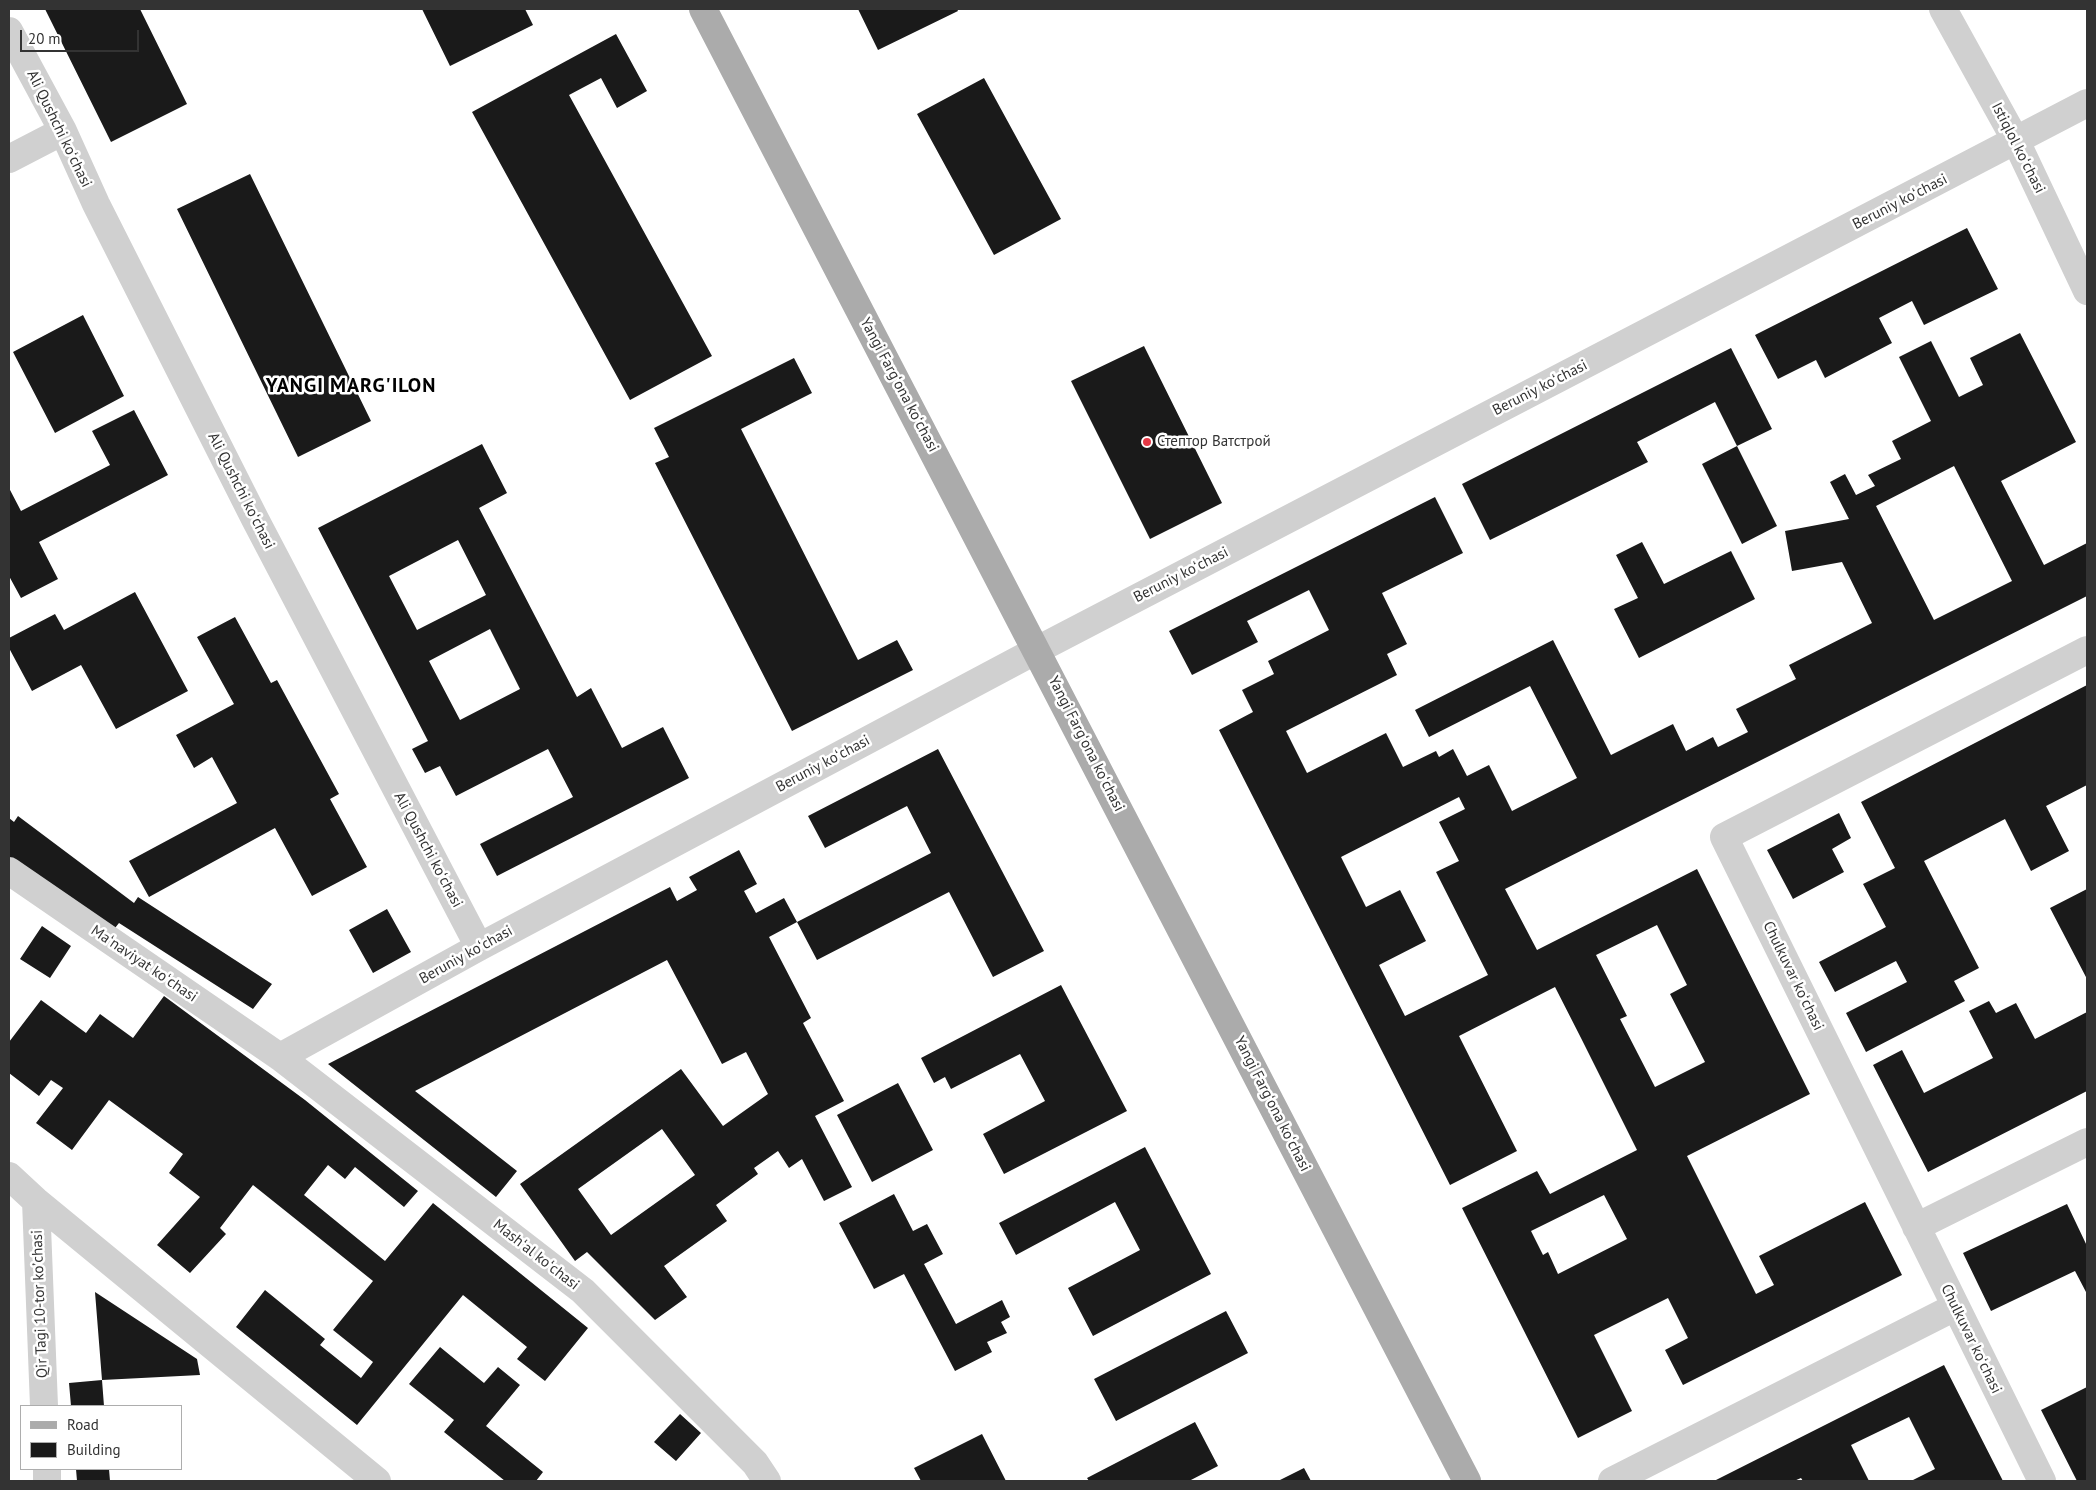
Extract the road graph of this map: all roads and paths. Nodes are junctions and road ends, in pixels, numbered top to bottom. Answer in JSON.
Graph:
{"nodes":[{"id":1,"x":702,"y":9,"type":"edge"},
{"id":2,"x":1943,"y":9,"type":"edge"},
{"id":3,"x":9,"y":31,"type":"edge"},
{"id":4,"x":2087,"y":103,"type":"edge"},
{"id":5,"x":63,"y":131,"type":"junction"},
{"id":6,"x":2016,"y":141,"type":"junction"},
{"id":7,"x":9,"y":159,"type":"edge"},
{"id":8,"x":2087,"y":291,"type":"edge"},
{"id":9,"x":1037,"y":650,"type":"junction"},
{"id":10,"x":2087,"y":650,"type":"edge"},
{"id":11,"x":9,"y":871,"type":"edge"},
{"id":12,"x":479,"y":947,"type":"junction"},
{"id":13,"x":280,"y":1057,"type":"junction"},
{"id":14,"x":2087,"y":1142,"type":"edge"},
{"id":15,"x":9,"y":1176,"type":"edge"},
{"id":16,"x":36,"y":1201,"type":"junction"},
{"id":17,"x":1916,"y":1227,"type":"junction"},
{"id":18,"x":1955,"y":1307,"type":"junction"},
{"id":19,"x":44,"y":1405,"type":"edge"},
{"id":20,"x":377,"y":1481,"type":"edge"},
{"id":21,"x":767,"y":1481,"type":"edge"},
{"id":22,"x":1467,"y":1481,"type":"edge"},
{"id":23,"x":1612,"y":1481,"type":"edge"},
{"id":24,"x":2042,"y":1481,"type":"edge"}],
"edges":[{"from":1,"to":9,"type":"main road","name":"Yangi Fargʻona koʻchasi"},
{"from":2,"to":6,"type":"street","name":"Istiqlol koʻchasi"},
{"from":3,"to":5,"type":"street","name":"Ali Qushchi koʻchasi"},
{"from":4,"to":6,"type":"street","name":"Beruniy koʻchasi"},
{"from":5,"to":7,"type":"street"},
{"from":5,"to":12,"type":"street","name":"Ali Qushchi koʻchasi"},
{"from":6,"to":8,"type":"street","name":"Istiqlol koʻchasi"},
{"from":6,"to":9,"type":"street","name":"Beruniy koʻchasi"},
{"from":9,"to":12,"type":"street","name":"Beruniy koʻchasi"},
{"from":9,"to":22,"type":"main road","name":"Yangi Fargʻona koʻchasi"},
{"from":10,"to":17,"type":"street","name":"Chulkuvar koʻchasi"},
{"from":11,"to":13,"type":"street","name":"Maʻnaviyat koʻchasi"},
{"from":12,"to":13,"type":"street","name":"Beruniy koʻchasi"},
{"from":13,"to":21,"type":"street","name":"Mashʻal koʻchasi"},
{"from":14,"to":17,"type":"street"},
{"from":15,"to":16,"type":"street"},
{"from":16,"to":19,"type":"street","name":"Qir Tagi 10-tor koʼchasi"},
{"from":16,"to":20,"type":"street"},
{"from":17,"to":18,"type":"street","name":"Chulkuvar koʻchasi"},
{"from":18,"to":23,"type":"street"},
{"from":18,"to":24,"type":"street","name":"Chulkuvar koʻchasi"}]}
